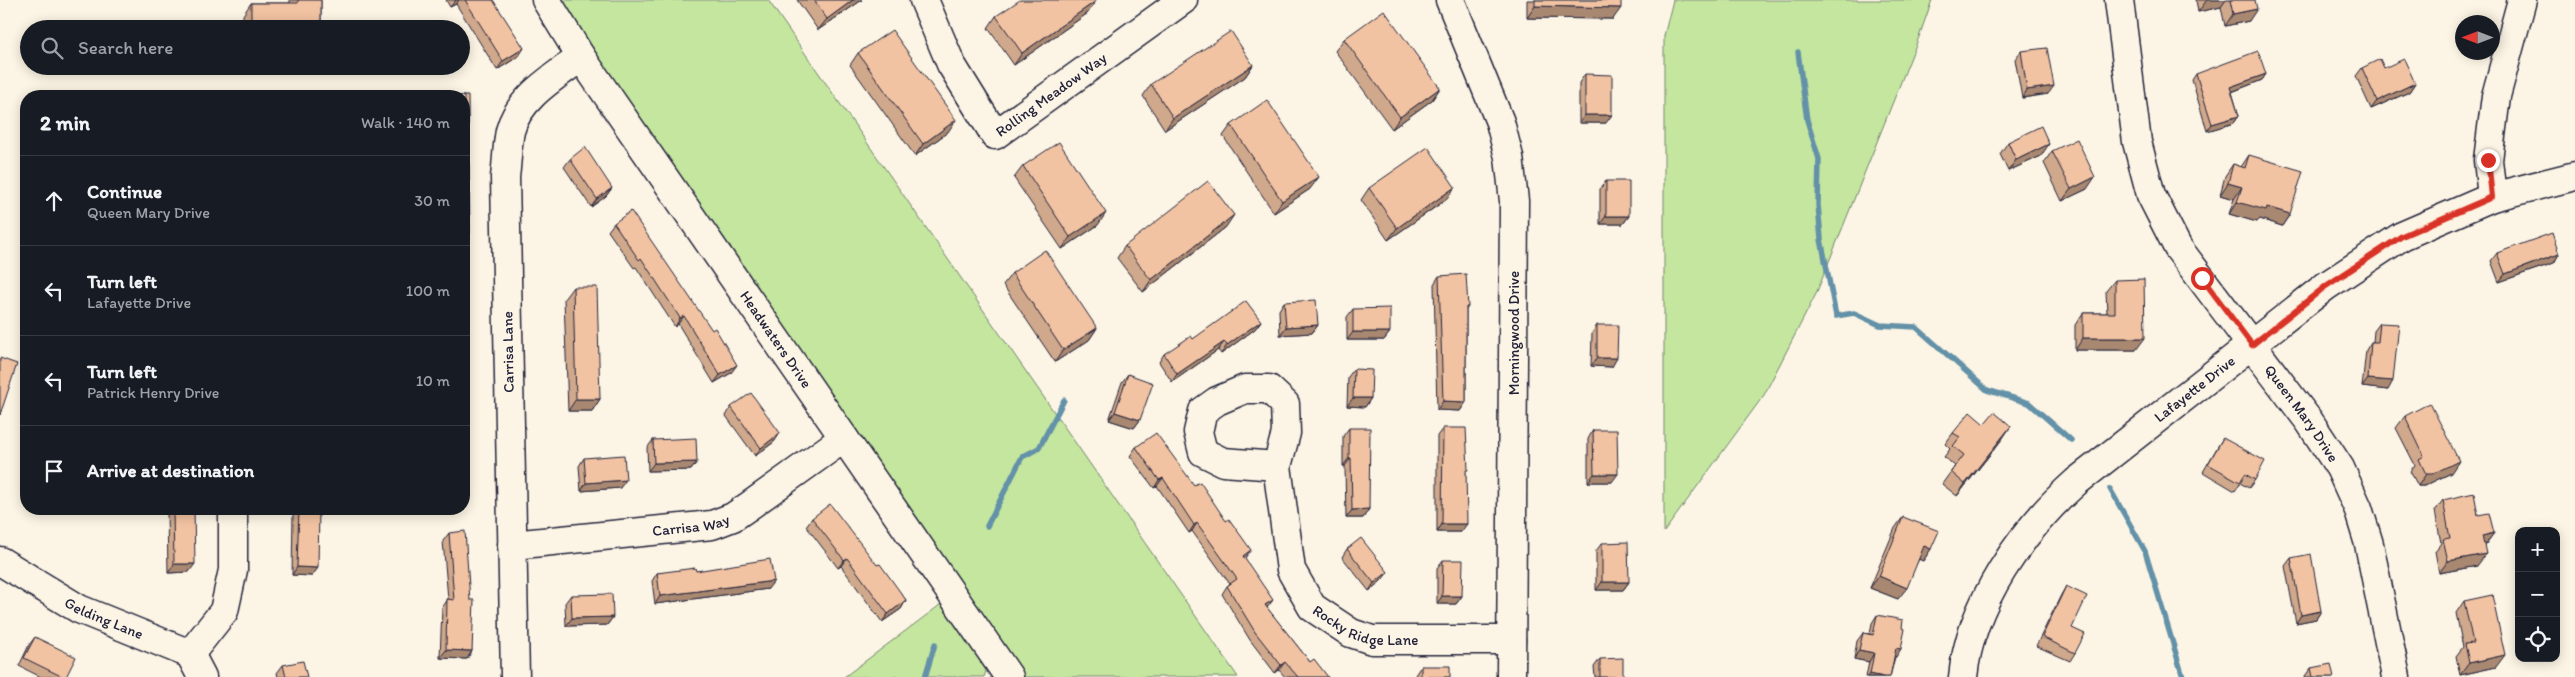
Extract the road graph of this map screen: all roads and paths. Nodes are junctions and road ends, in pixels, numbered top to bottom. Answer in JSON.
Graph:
{"nodes":[{"id":1,"x":546,"y":0,"type":"edge"},
{"id":2,"x":924,"y":0,"type":"edge"},
{"id":3,"x":1183,"y":0,"type":"edge"},
{"id":4,"x":1450,"y":0,"type":"edge"},
{"id":5,"x":2119,"y":0,"type":"edge"},
{"id":6,"x":2522,"y":0,"type":"edge"},
{"id":7,"x":581,"y":57,"type":"junction"},
{"id":8,"x":2575,"y":176,"type":"edge"},
{"id":9,"x":2492,"y":197,"type":"junction"},
{"id":10,"x":2252,"y":345,"type":"junction"},
{"id":11,"x":844,"y":438,"type":"junction"},
{"id":12,"x":1277,"y":466,"type":"dead end"},
{"id":13,"x":233,"y":515,"type":"edge"},
{"id":14,"x":512,"y":545,"type":"junction"},
{"id":15,"x":0,"y":561,"type":"edge"},
{"id":16,"x":1511,"y":640,"type":"junction"},
{"id":17,"x":196,"y":665,"type":"edge"},
{"id":18,"x":515,"y":677,"type":"edge"},
{"id":19,"x":1009,"y":677,"type":"edge"},
{"id":20,"x":1511,"y":677,"type":"edge"},
{"id":21,"x":1963,"y":677,"type":"edge"},
{"id":22,"x":2396,"y":677,"type":"edge"}],
"edges":[{"from":1,"to":7,"type":"street","name":"Headwaters Drive"},
{"from":2,"to":3,"type":"street","name":"Rolling Meadow Way"},
{"from":4,"to":16,"type":"street","name":"Morningwood Drive"},
{"from":5,"to":10,"type":"street","name":"Queen Mary Drive"},
{"from":6,"to":9,"type":"street"},
{"from":7,"to":11,"type":"street","name":"Headwaters Drive"},
{"from":7,"to":14,"type":"street","name":"Carrisa Lane"},
{"from":8,"to":9,"type":"street","name":"Lafayette Drive"},
{"from":9,"to":10,"type":"street","name":"Lafayette Drive"},
{"from":10,"to":21,"type":"street","name":"Lafayette Drive"},
{"from":10,"to":22,"type":"street","name":"Queen Mary Drive"},
{"from":11,"to":14,"type":"street","name":"Carrisa Way"},
{"from":11,"to":19,"type":"street","name":"Headwaters Drive"},
{"from":12,"to":16,"type":"street","name":"Rocky Ridge Lane"},
{"from":13,"to":17,"type":"street"},
{"from":14,"to":18,"type":"street","name":"Carrisa Lane"},
{"from":15,"to":17,"type":"street","name":"Gelding Lane"},
{"from":16,"to":20,"type":"street","name":"Morningwood Drive"}]}
